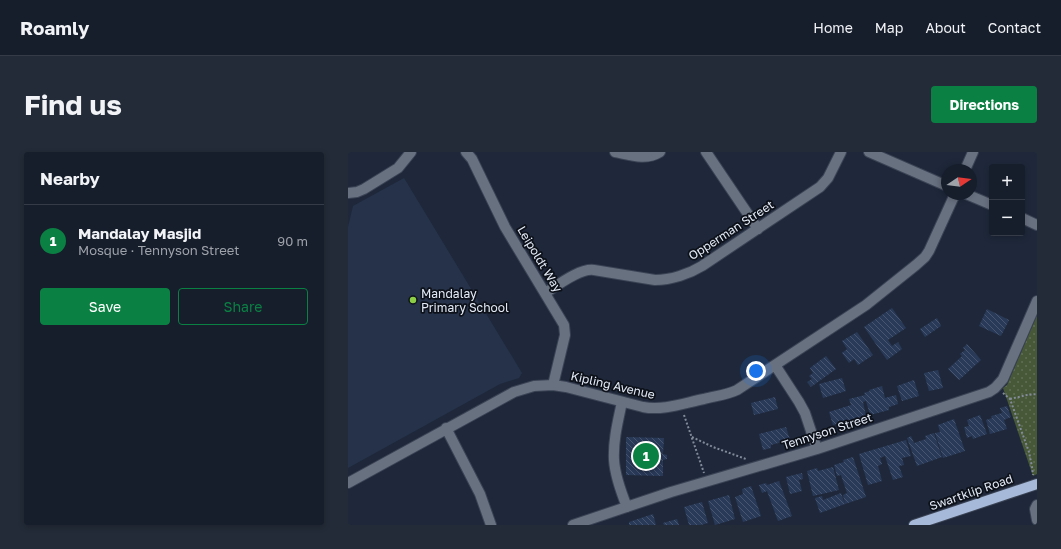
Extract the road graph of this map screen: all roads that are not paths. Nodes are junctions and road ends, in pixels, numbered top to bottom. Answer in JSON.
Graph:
{"nodes":[{"id":1,"x":411,"y":152,"type":"edge"},
{"id":2,"x":466,"y":152,"type":"edge"},
{"id":3,"x":615,"y":152,"type":"edge"},
{"id":4,"x":660,"y":152,"type":"edge"},
{"id":5,"x":706,"y":152,"type":"edge"},
{"id":6,"x":841,"y":152,"type":"edge"},
{"id":7,"x":869,"y":152,"type":"edge"},
{"id":8,"x":973,"y":152,"type":"edge"},
{"id":9,"x":968,"y":164,"type":"edge"},
{"id":10,"x":941,"y":183,"type":"edge"},
{"id":11,"x":348,"y":193,"type":"edge"},
{"id":12,"x":977,"y":199,"type":"edge"},
{"id":13,"x":952,"y":200,"type":"edge"},
{"id":14,"x":989,"y":204,"type":"edge"},
{"id":15,"x":1025,"y":219,"type":"edge"},
{"id":16,"x":1037,"y":225,"type":"edge"},
{"id":17,"x":758,"y":229,"type":"junction"},
{"id":18,"x":545,"y":293,"type":"junction"},
{"id":19,"x":1037,"y":302,"type":"edge"},
{"id":20,"x":775,"y":365,"type":"junction"},
{"id":21,"x":552,"y":385,"type":"junction"},
{"id":22,"x":622,"y":402,"type":"junction"},
{"id":23,"x":446,"y":428,"type":"junction"},
{"id":24,"x":817,"y":448,"type":"junction"},
{"id":25,"x":348,"y":483,"type":"edge"},
{"id":26,"x":1035,"y":484,"type":"edge"},
{"id":27,"x":1037,"y":505,"type":"edge"},
{"id":28,"x":627,"y":507,"type":"junction"},
{"id":29,"x":1037,"y":520,"type":"edge"},
{"id":30,"x":491,"y":525,"type":"edge"},
{"id":31,"x":573,"y":525,"type":"edge"},
{"id":32,"x":914,"y":525,"type":"edge"}],
"edges":[{"from":1,"to":11,"type":"street"},
{"from":2,"to":18,"type":"street","name":"Leipoldt Way"},
{"from":3,"to":4,"type":"street"},
{"from":5,"to":17,"type":"street"},
{"from":6,"to":17,"type":"street","name":"Opperman Street"},
{"from":7,"to":10,"type":"street"},
{"from":8,"to":9,"type":"street"},
{"from":12,"to":14,"type":"street"},
{"from":13,"to":20,"type":"street","name":"Kipling Avenue"},
{"from":15,"to":16,"type":"street"},
{"from":17,"to":18,"type":"street","name":"Opperman Street"},
{"from":18,"to":21,"type":"street","name":"Leipoldt Way"},
{"from":19,"to":24,"type":"street","name":"Tennyson Street"},
{"from":20,"to":22,"type":"street","name":"Kipling Avenue"},
{"from":20,"to":24,"type":"street"},
{"from":21,"to":22,"type":"street","name":"Kipling Avenue"},
{"from":21,"to":23,"type":"street","name":"Kipling Avenue"},
{"from":22,"to":28,"type":"street"},
{"from":23,"to":25,"type":"street","name":"Kipling Avenue"},
{"from":23,"to":30,"type":"street"},
{"from":24,"to":28,"type":"street","name":"Tennyson Street"},
{"from":26,"to":32,"type":"main road","name":"Swartklip Road"},
{"from":27,"to":29,"type":"street"},
{"from":28,"to":31,"type":"street","name":"Tennyson Street"}]}
